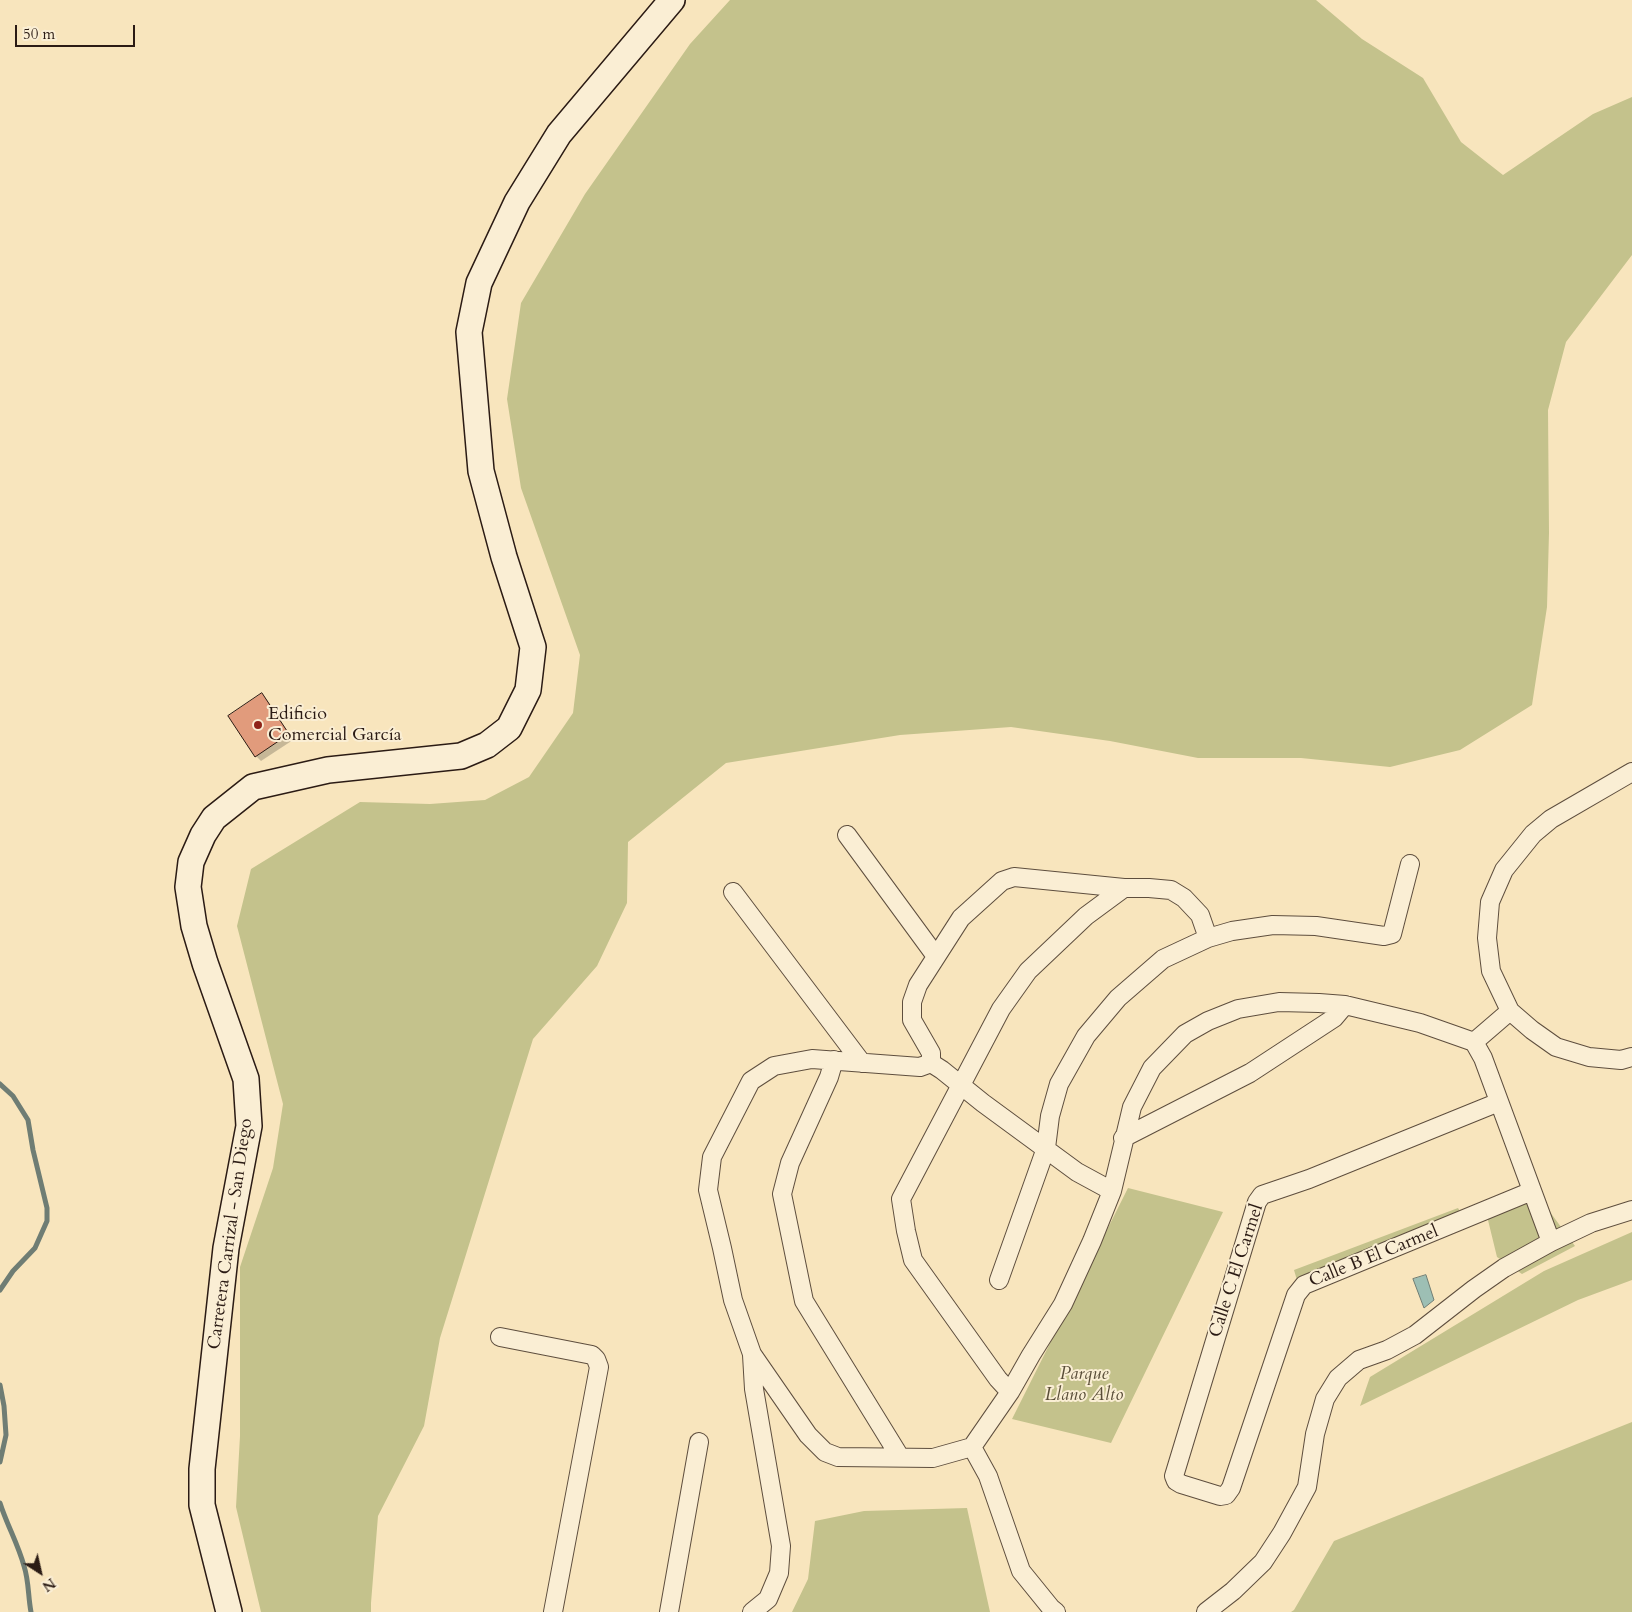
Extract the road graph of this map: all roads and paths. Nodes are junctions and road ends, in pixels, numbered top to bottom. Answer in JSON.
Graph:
{"nodes":[{"id":1,"x":672,"y":0,"type":"edge"},
{"id":2,"x":1632,"y":772,"type":"edge"},
{"id":3,"x":847,"y":835,"type":"dead end"},
{"id":4,"x":1410,"y":864,"type":"dead end"},
{"id":5,"x":1124,"y":888,"type":"junction"},
{"id":6,"x":732,"y":892,"type":"dead end"},
{"id":7,"x":1208,"y":938,"type":"junction"},
{"id":8,"x":935,"y":956,"type":"junction"},
{"id":9,"x":1345,"y":1005,"type":"junction"},
{"id":10,"x":1510,"y":1011,"type":"junction"},
{"id":11,"x":1474,"y":1042,"type":"junction"},
{"id":12,"x":1632,"y":1057,"type":"edge"},
{"id":13,"x":834,"y":1060,"type":"junction"},
{"id":14,"x":862,"y":1063,"type":"junction"},
{"id":15,"x":931,"y":1063,"type":"junction"},
{"id":16,"x":960,"y":1084,"type":"junction"},
{"id":17,"x":1499,"y":1102,"type":"junction"},
{"id":18,"x":1123,"y":1138,"type":"junction"},
{"id":19,"x":1046,"y":1148,"type":"junction"},
{"id":20,"x":1112,"y":1190,"type":"junction"},
{"id":21,"x":1532,"y":1191,"type":"junction"},
{"id":22,"x":1632,"y":1210,"type":"edge"},
{"id":23,"x":1552,"y":1242,"type":"junction"},
{"id":24,"x":999,"y":1280,"type":"dead end"},
{"id":25,"x":500,"y":1337,"type":"dead end"},
{"id":26,"x":752,"y":1354,"type":"junction"},
{"id":27,"x":1010,"y":1392,"type":"junction"},
{"id":28,"x":699,"y":1442,"type":"dead end"},
{"id":29,"x":972,"y":1447,"type":"junction"},
{"id":30,"x":900,"y":1457,"type":"junction"},
{"id":31,"x":1231,"y":1488,"type":"joint"},
{"id":32,"x":229,"y":1612,"type":"edge"},
{"id":33,"x":553,"y":1612,"type":"edge"},
{"id":34,"x":669,"y":1612,"type":"edge"},
{"id":35,"x":752,"y":1612,"type":"edge"},
{"id":36,"x":1056,"y":1612,"type":"edge"},
{"id":37,"x":1206,"y":1612,"type":"edge"}],
"edges":[{"from":1,"to":32,"type":"street","name":"Carretera Carrizal - San Diego"},
{"from":2,"to":10,"type":"street"},
{"from":3,"to":8,"type":"street"},
{"from":4,"to":7,"type":"street"},
{"from":5,"to":7,"type":"street"},
{"from":5,"to":8,"type":"street"},
{"from":5,"to":16,"type":"street"},
{"from":6,"to":14,"type":"street"},
{"from":7,"to":19,"type":"street"},
{"from":8,"to":15,"type":"street"},
{"from":9,"to":11,"type":"street"},
{"from":9,"to":18,"type":"street"},
{"from":9,"to":18,"type":"street"},
{"from":10,"to":11,"type":"street"},
{"from":10,"to":12,"type":"street"},
{"from":11,"to":17,"type":"street"},
{"from":13,"to":14,"type":"street"},
{"from":13,"to":26,"type":"street"},
{"from":13,"to":30,"type":"street"},
{"from":14,"to":15,"type":"street"},
{"from":15,"to":16,"type":"street"},
{"from":16,"to":19,"type":"street"},
{"from":16,"to":27,"type":"street"},
{"from":17,"to":21,"type":"street"},
{"from":17,"to":31,"type":"street","name":"Calle C El Carmel"},
{"from":18,"to":20,"type":"street"},
{"from":19,"to":20,"type":"street"},
{"from":19,"to":24,"type":"street"},
{"from":20,"to":27,"type":"street"},
{"from":21,"to":23,"type":"street"},
{"from":21,"to":31,"type":"street","name":"Calle B El Carmel"},
{"from":22,"to":23,"type":"street"},
{"from":23,"to":37,"type":"street"},
{"from":25,"to":33,"type":"street"},
{"from":26,"to":30,"type":"street"},
{"from":26,"to":35,"type":"street"},
{"from":27,"to":29,"type":"street"},
{"from":28,"to":34,"type":"street"},
{"from":29,"to":30,"type":"street"},
{"from":29,"to":36,"type":"street"}]}
